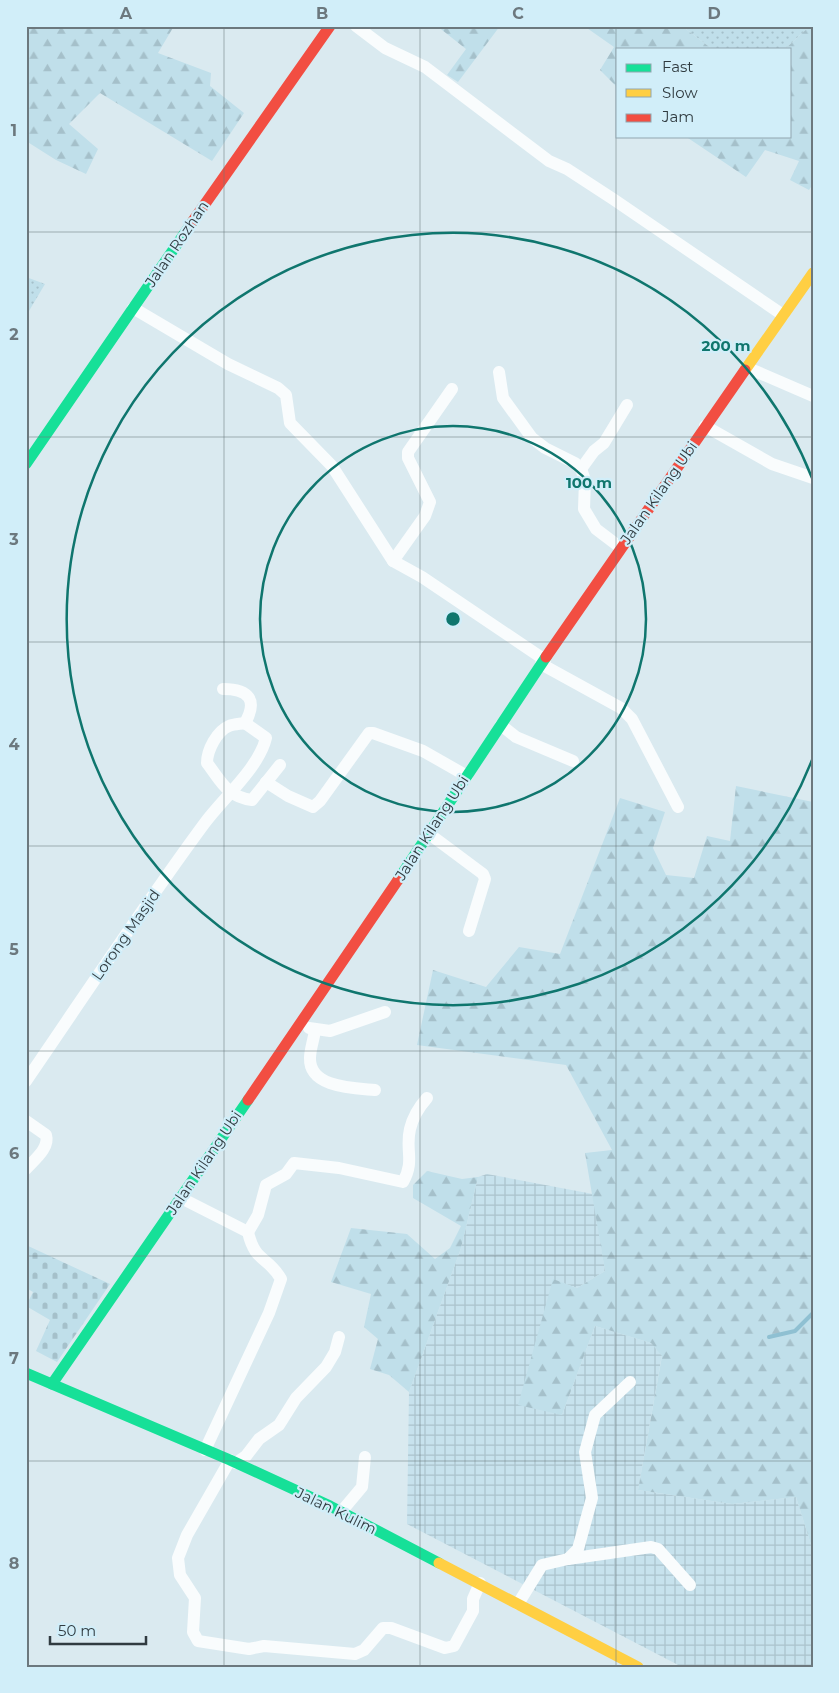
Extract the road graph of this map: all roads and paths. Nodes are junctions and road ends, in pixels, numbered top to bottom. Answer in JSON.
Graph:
{"nodes":[{"id":1,"x":330,"y":26,"type":"edge"},
{"id":2,"x":356,"y":26,"type":"edge"},
{"id":3,"x":813,"y":272,"type":"edge"},
{"id":4,"x":133,"y":308,"type":"junction"},
{"id":5,"x":783,"y":315,"type":"junction"},
{"id":6,"x":748,"y":368,"type":"junction"},
{"id":7,"x":498,"y":372,"type":"dead end"},
{"id":8,"x":452,"y":389,"type":"dead end"},
{"id":9,"x":813,"y":396,"type":"edge"},
{"id":10,"x":627,"y":405,"type":"dead end"},
{"id":11,"x":705,"y":426,"type":"junction"},
{"id":12,"x":26,"y":464,"type":"edge"},
{"id":13,"x":581,"y":469,"type":"junction"},
{"id":14,"x":813,"y":478,"type":"edge"},
{"id":15,"x":621,"y":548,"type":"junction"},
{"id":16,"x":393,"y":561,"type":"junction"},
{"id":17,"x":543,"y":662,"type":"junction"},
{"id":18,"x":223,"y":689,"type":"dead end"},
{"id":19,"x":245,"y":723,"type":"junction"},
{"id":20,"x":501,"y":725,"type":"junction"},
{"id":21,"x":574,"y":761,"type":"dead end"},
{"id":22,"x":280,"y":765,"type":"dead end"},
{"id":23,"x":467,"y":776,"type":"junction"},
{"id":24,"x":266,"y":782,"type":"junction"},
{"id":25,"x":229,"y":792,"type":"junction"},
{"id":26,"x":678,"y":807,"type":"dead end"},
{"id":27,"x":428,"y":833,"type":"junction"},
{"id":28,"x":469,"y":931,"type":"dead end"},
{"id":29,"x":385,"y":1012,"type":"dead end"},
{"id":30,"x":300,"y":1024,"type":"junction"},
{"id":31,"x":315,"y":1030,"type":"junction"},
{"id":32,"x":26,"y":1081,"type":"edge"},
{"id":33,"x":375,"y":1090,"type":"dead end"},
{"id":34,"x":427,"y":1098,"type":"dead end"},
{"id":35,"x":26,"y":1121,"type":"edge"},
{"id":36,"x":26,"y":1169,"type":"edge"},
{"id":37,"x":181,"y":1198,"type":"junction"},
{"id":38,"x":248,"y":1232,"type":"junction"},
{"id":39,"x":339,"y":1337,"type":"dead end"},
{"id":40,"x":26,"y":1373,"type":"edge"},
{"id":41,"x":630,"y":1382,"type":"dead end"},
{"id":42,"x":52,"y":1384,"type":"junction"},
{"id":43,"x":205,"y":1450,"type":"junction"},
{"id":44,"x":365,"y":1457,"type":"dead end"},
{"id":45,"x":233,"y":1462,"type":"junction"},
{"id":46,"x":341,"y":1512,"type":"junction"},
{"id":47,"x":568,"y":1559,"type":"junction"},
{"id":48,"x":480,"y":1584,"type":"junction"},
{"id":49,"x":690,"y":1586,"type":"dead end"},
{"id":50,"x":518,"y":1604,"type":"junction"},
{"id":51,"x":638,"y":1667,"type":"edge"}],
"edges":[{"from":1,"to":4,"type":"street","name":"Jalan Rozhan"},
{"from":2,"to":5,"type":"street"},
{"from":3,"to":5,"type":"street","name":"Jalan Kilang Ubi"},
{"from":4,"to":12,"type":"street","name":"Jalan Rozhan"},
{"from":4,"to":16,"type":"street"},
{"from":5,"to":6,"type":"street","name":"Jalan Kilang Ubi"},
{"from":6,"to":9,"type":"street"},
{"from":6,"to":11,"type":"street","name":"Jalan Kilang Ubi"},
{"from":7,"to":13,"type":"street"},
{"from":8,"to":16,"type":"street"},
{"from":10,"to":13,"type":"street"},
{"from":11,"to":14,"type":"street"},
{"from":11,"to":15,"type":"street","name":"Jalan Kilang Ubi"},
{"from":13,"to":15,"type":"street"},
{"from":15,"to":17,"type":"street","name":"Jalan Kilang Ubi"},
{"from":16,"to":17,"type":"street"},
{"from":17,"to":20,"type":"street","name":"Jalan Kilang Ubi"},
{"from":17,"to":26,"type":"street"},
{"from":18,"to":19,"type":"street"},
{"from":19,"to":25,"type":"street","name":"Lorong Masjid"},
{"from":19,"to":25,"type":"street"},
{"from":20,"to":21,"type":"street"},
{"from":20,"to":23,"type":"street","name":"Jalan Kilang Ubi"},
{"from":22,"to":24,"type":"street"},
{"from":23,"to":24,"type":"street"},
{"from":23,"to":27,"type":"street","name":"Jalan Kilang Ubi"},
{"from":24,"to":25,"type":"street"},
{"from":25,"to":32,"type":"street","name":"Lorong Masjid"},
{"from":27,"to":28,"type":"street"},
{"from":27,"to":30,"type":"street","name":"Jalan Kilang Ubi"},
{"from":29,"to":31,"type":"street"},
{"from":30,"to":31,"type":"street"},
{"from":30,"to":37,"type":"street","name":"Jalan Kilang Ubi"},
{"from":31,"to":33,"type":"street"},
{"from":34,"to":38,"type":"street"},
{"from":35,"to":36,"type":"street"},
{"from":37,"to":38,"type":"street"},
{"from":37,"to":42,"type":"street","name":"Jalan Kilang Ubi"},
{"from":38,"to":43,"type":"street"},
{"from":39,"to":45,"type":"street"},
{"from":40,"to":42,"type":"street","name":"Jalan Kulim"},
{"from":41,"to":47,"type":"street"},
{"from":42,"to":43,"type":"street","name":"Jalan Kulim"},
{"from":43,"to":45,"type":"street","name":"Jalan Kulim"},
{"from":44,"to":46,"type":"street"},
{"from":45,"to":46,"type":"street","name":"Jalan Kulim"},
{"from":45,"to":48,"type":"street"},
{"from":46,"to":48,"type":"street","name":"Jalan Kulim"},
{"from":47,"to":49,"type":"street"},
{"from":47,"to":50,"type":"street"},
{"from":48,"to":50,"type":"street","name":"Jalan Kulim"},
{"from":50,"to":51,"type":"street","name":"Jalan Kulim"}]}
